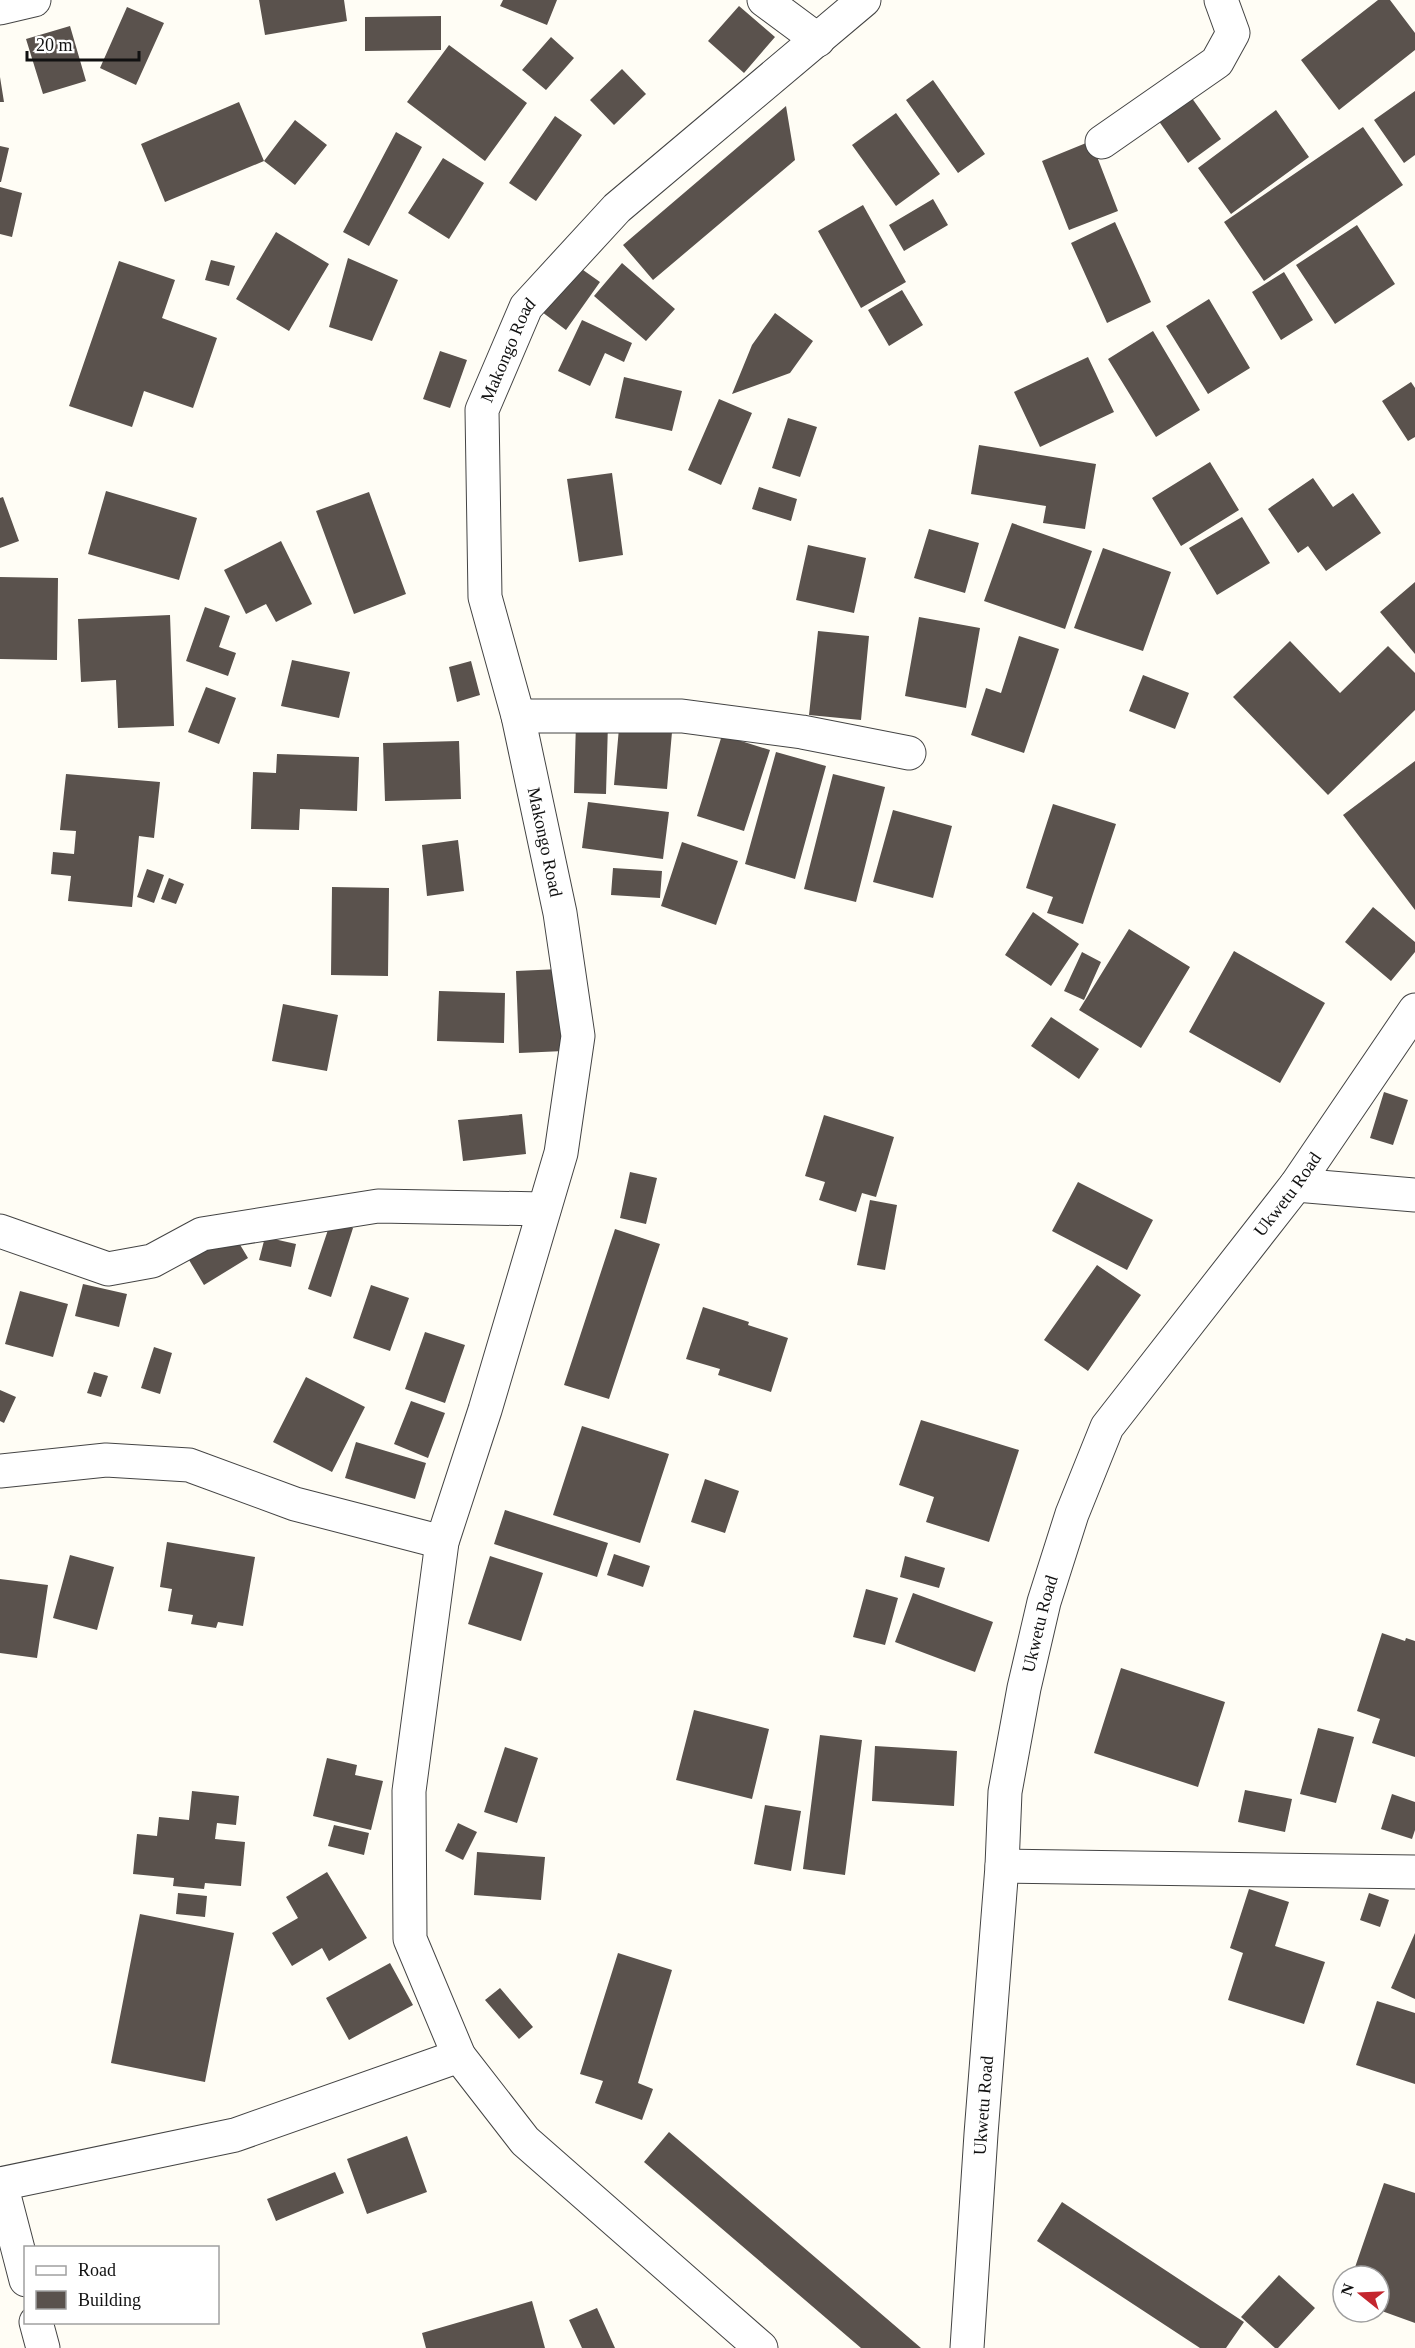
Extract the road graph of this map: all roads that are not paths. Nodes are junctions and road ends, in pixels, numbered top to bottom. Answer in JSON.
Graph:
{"nodes":[{"id":1,"x":34,"y":0,"type":"edge"},
{"id":2,"x":764,"y":0,"type":"edge"},
{"id":3,"x":864,"y":0,"type":"edge"},
{"id":4,"x":1221,"y":0,"type":"edge"},
{"id":5,"x":0,"y":8,"type":"edge"},
{"id":6,"x":818,"y":40,"type":"junction"},
{"id":7,"x":1102,"y":142,"type":"dead end"},
{"id":8,"x":518,"y":716,"type":"junction"},
{"id":9,"x":909,"y":753,"type":"dead end"},
{"id":10,"x":1415,"y":1010,"type":"edge"},
{"id":11,"x":1296,"y":1185,"type":"junction"},
{"id":12,"x":1415,"y":1195,"type":"edge"},
{"id":13,"x":544,"y":1209,"type":"junction"},
{"id":14,"x":0,"y":1231,"type":"edge"},
{"id":15,"x":0,"y":1471,"type":"edge"},
{"id":16,"x":442,"y":1542,"type":"junction"},
{"id":17,"x":1002,"y":1866,"type":"junction"},
{"id":18,"x":1415,"y":1872,"type":"edge"},
{"id":19,"x":459,"y":2056,"type":"junction"},
{"id":20,"x":0,"y":2184,"type":"edge"},
{"id":21,"x":24,"y":2273,"type":"edge"},
{"id":22,"x":37,"y":2324,"type":"edge"},
{"id":23,"x":43,"y":2348,"type":"edge"},
{"id":24,"x":761,"y":2348,"type":"edge"},
{"id":25,"x":967,"y":2348,"type":"edge"}],
"edges":[{"from":1,"to":5,"type":"street"},
{"from":2,"to":6,"type":"street"},
{"from":3,"to":6,"type":"street","name":"Makongo Road"},
{"from":4,"to":7,"type":"street"},
{"from":6,"to":8,"type":"street","name":"Makongo Road"},
{"from":8,"to":9,"type":"street"},
{"from":8,"to":13,"type":"street","name":"Makongo Road"},
{"from":10,"to":11,"type":"street","name":"Ukwetu Road"},
{"from":11,"to":12,"type":"street"},
{"from":11,"to":17,"type":"street","name":"Ukwetu Road"},
{"from":13,"to":14,"type":"street"},
{"from":13,"to":16,"type":"street","name":"Makongo Road"},
{"from":15,"to":16,"type":"street"},
{"from":16,"to":19,"type":"street","name":"Makongo Road"},
{"from":17,"to":18,"type":"street"},
{"from":17,"to":25,"type":"street","name":"Ukwetu Road"},
{"from":19,"to":20,"type":"street"},
{"from":19,"to":24,"type":"street","name":"Makongo Road"},
{"from":20,"to":21,"type":"street"},
{"from":22,"to":23,"type":"street"}]}
